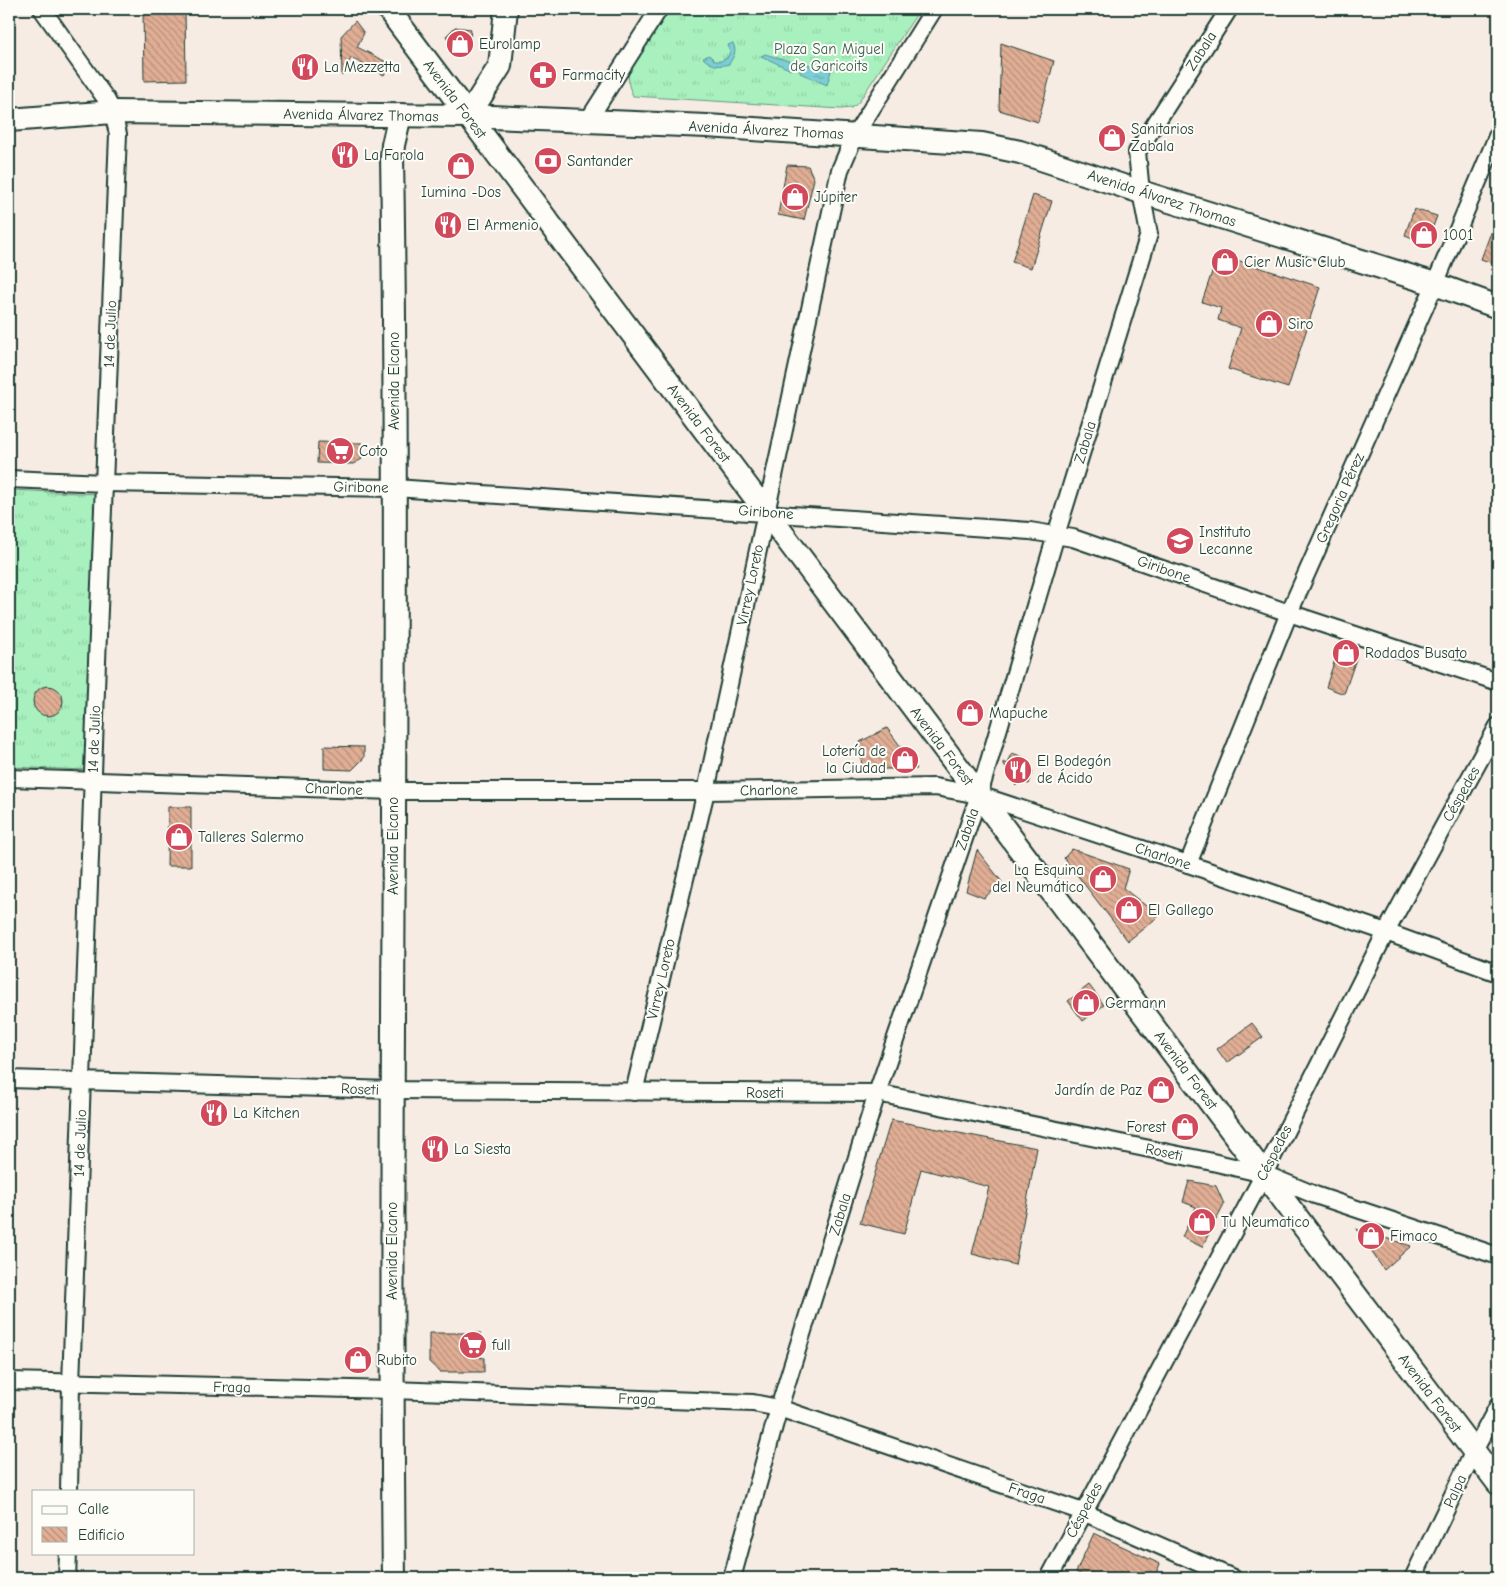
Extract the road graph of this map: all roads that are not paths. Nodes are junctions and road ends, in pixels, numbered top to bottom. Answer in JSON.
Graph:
{"nodes":[{"id":1,"x":42,"y":9,"type":"edge"},
{"id":2,"x":388,"y":9,"type":"edge"},
{"id":3,"x":506,"y":9,"type":"edge"},
{"id":4,"x":659,"y":9,"type":"edge"},
{"id":5,"x":934,"y":9,"type":"edge"},
{"id":6,"x":1229,"y":9,"type":"edge"},
{"id":7,"x":112,"y":112,"type":"junction"},
{"id":8,"x":400,"y":115,"type":"junction"},
{"id":9,"x":468,"y":116,"type":"junction"},
{"id":10,"x":9,"y":120,"type":"edge"},
{"id":11,"x":587,"y":122,"type":"junction"},
{"id":12,"x":1498,"y":134,"type":"edge"},
{"id":13,"x":855,"y":135,"type":"junction"},
{"id":14,"x":1141,"y":192,"type":"junction"},
{"id":15,"x":1435,"y":284,"type":"junction"},
{"id":16,"x":1498,"y":307,"type":"edge"},
{"id":17,"x":9,"y":480,"type":"edge"},
{"id":18,"x":105,"y":483,"type":"junction"},
{"id":19,"x":395,"y":488,"type":"junction"},
{"id":20,"x":766,"y":512,"type":"junction"},
{"id":21,"x":1056,"y":535,"type":"junction"},
{"id":22,"x":1289,"y":613,"type":"junction"},
{"id":23,"x":1498,"y":682,"type":"edge"},
{"id":24,"x":1498,"y":726,"type":"edge"},
{"id":25,"x":9,"y":778,"type":"edge"},
{"id":26,"x":93,"y":781,"type":"junction"},
{"id":27,"x":393,"y":791,"type":"junction"},
{"id":28,"x":706,"y":791,"type":"junction"},
{"id":29,"x":979,"y":795,"type":"junction"},
{"id":30,"x":1188,"y":864,"type":"junction"},
{"id":31,"x":1386,"y":932,"type":"junction"},
{"id":32,"x":1498,"y":973,"type":"edge"},
{"id":33,"x":9,"y":1079,"type":"edge"},
{"id":34,"x":82,"y":1080,"type":"junction"},
{"id":35,"x":392,"y":1090,"type":"junction"},
{"id":36,"x":634,"y":1092,"type":"junction"},
{"id":37,"x":877,"y":1093,"type":"junction"},
{"id":38,"x":1264,"y":1174,"type":"junction"},
{"id":39,"x":1498,"y":1256,"type":"edge"},
{"id":40,"x":9,"y":1381,"type":"edge"},
{"id":41,"x":71,"y":1384,"type":"junction"},
{"id":42,"x":392,"y":1390,"type":"junction"},
{"id":43,"x":1498,"y":1406,"type":"edge"},
{"id":44,"x":779,"y":1408,"type":"junction"},
{"id":45,"x":1474,"y":1451,"type":"junction"},
{"id":46,"x":1498,"y":1483,"type":"edge"},
{"id":47,"x":69,"y":1490,"type":"edge"},
{"id":48,"x":1083,"y":1512,"type":"junction"},
{"id":49,"x":68,"y":1554,"type":"edge"},
{"id":50,"x":68,"y":1578,"type":"edge"},
{"id":51,"x":394,"y":1578,"type":"edge"},
{"id":52,"x":732,"y":1578,"type":"edge"},
{"id":53,"x":1049,"y":1578,"type":"edge"},
{"id":54,"x":1233,"y":1578,"type":"edge"},
{"id":55,"x":1414,"y":1578,"type":"edge"}],
"edges":[{"from":1,"to":7,"type":"street","name":"14 de Julio"},
{"from":2,"to":9,"type":"main road","name":"Avenida Forest"},
{"from":3,"to":9,"type":"main road"},
{"from":4,"to":11,"type":"street"},
{"from":5,"to":13,"type":"street","name":"Virrey Loreto"},
{"from":6,"to":14,"type":"street","name":"Zabala"},
{"from":7,"to":8,"type":"main road","name":"Avenida Álvarez Thomas"},
{"from":7,"to":10,"type":"main road","name":"Avenida Álvarez Thomas"},
{"from":7,"to":18,"type":"street","name":"14 de Julio"},
{"from":8,"to":9,"type":"main road","name":"Avenida Álvarez Thomas"},
{"from":8,"to":19,"type":"main road","name":"Avenida Elcano"},
{"from":9,"to":11,"type":"main road","name":"Avenida Álvarez Thomas"},
{"from":9,"to":20,"type":"main road","name":"Avenida Forest"},
{"from":11,"to":13,"type":"main road","name":"Avenida Álvarez Thomas"},
{"from":12,"to":15,"type":"street","name":"Gregoria Pérez"},
{"from":13,"to":14,"type":"main road","name":"Avenida Álvarez Thomas"},
{"from":13,"to":20,"type":"street","name":"Virrey Loreto"},
{"from":14,"to":15,"type":"main road","name":"Avenida Álvarez Thomas"},
{"from":14,"to":21,"type":"street","name":"Zabala"},
{"from":15,"to":16,"type":"main road","name":"Avenida Álvarez Thomas"},
{"from":15,"to":22,"type":"street","name":"Gregoria Pérez"},
{"from":17,"to":18,"type":"street","name":"Giribone"},
{"from":18,"to":19,"type":"street","name":"Giribone"},
{"from":18,"to":26,"type":"street","name":"14 de Julio"},
{"from":19,"to":20,"type":"street","name":"Giribone"},
{"from":19,"to":27,"type":"main road","name":"Avenida Elcano"},
{"from":20,"to":21,"type":"street","name":"Giribone"},
{"from":20,"to":28,"type":"street","name":"Virrey Loreto"},
{"from":20,"to":29,"type":"main road","name":"Avenida Forest"},
{"from":21,"to":22,"type":"street","name":"Giribone"},
{"from":21,"to":29,"type":"street","name":"Zabala"},
{"from":22,"to":23,"type":"street","name":"Giribone"},
{"from":22,"to":30,"type":"street","name":"Gregoria Pérez"},
{"from":24,"to":31,"type":"street","name":"Céspedes"},
{"from":25,"to":26,"type":"street","name":"Charlone"},
{"from":26,"to":27,"type":"street","name":"Charlone"},
{"from":26,"to":34,"type":"street","name":"14 de Julio"},
{"from":27,"to":28,"type":"street","name":"Charlone"},
{"from":27,"to":35,"type":"main road","name":"Avenida Elcano"},
{"from":28,"to":29,"type":"street","name":"Charlone"},
{"from":28,"to":36,"type":"street","name":"Virrey Loreto"},
{"from":29,"to":30,"type":"street","name":"Charlone"},
{"from":29,"to":37,"type":"street","name":"Zabala"},
{"from":29,"to":38,"type":"main road","name":"Avenida Forest"},
{"from":30,"to":31,"type":"street","name":"Charlone"},
{"from":31,"to":32,"type":"street","name":"Charlone"},
{"from":31,"to":38,"type":"street","name":"Céspedes"},
{"from":33,"to":34,"type":"street","name":"Roseti"},
{"from":34,"to":35,"type":"street","name":"Roseti"},
{"from":34,"to":41,"type":"street","name":"14 de Julio"},
{"from":35,"to":36,"type":"street","name":"Roseti"},
{"from":35,"to":42,"type":"main road","name":"Avenida Elcano"},
{"from":36,"to":37,"type":"street","name":"Roseti"},
{"from":37,"to":38,"type":"street","name":"Roseti"},
{"from":37,"to":44,"type":"street","name":"Zabala"},
{"from":38,"to":39,"type":"street","name":"Roseti"},
{"from":38,"to":45,"type":"main road","name":"Avenida Forest"},
{"from":38,"to":48,"type":"street","name":"Céspedes"},
{"from":40,"to":41,"type":"street","name":"Fraga"},
{"from":41,"to":42,"type":"street","name":"Fraga"},
{"from":41,"to":47,"type":"street","name":"14 de Julio"},
{"from":42,"to":44,"type":"street","name":"Fraga"},
{"from":42,"to":51,"type":"main road","name":"Avenida Elcano"},
{"from":43,"to":45,"type":"street","name":"Palpa"},
{"from":44,"to":48,"type":"street","name":"Fraga"},
{"from":44,"to":52,"type":"street","name":"Zabala"},
{"from":45,"to":46,"type":"main road","name":"Avenida Forest"},
{"from":45,"to":55,"type":"street","name":"Palpa"},
{"from":48,"to":53,"type":"street","name":"Céspedes"},
{"from":48,"to":54,"type":"street","name":"Fraga"},
{"from":49,"to":50,"type":"street"}]}
